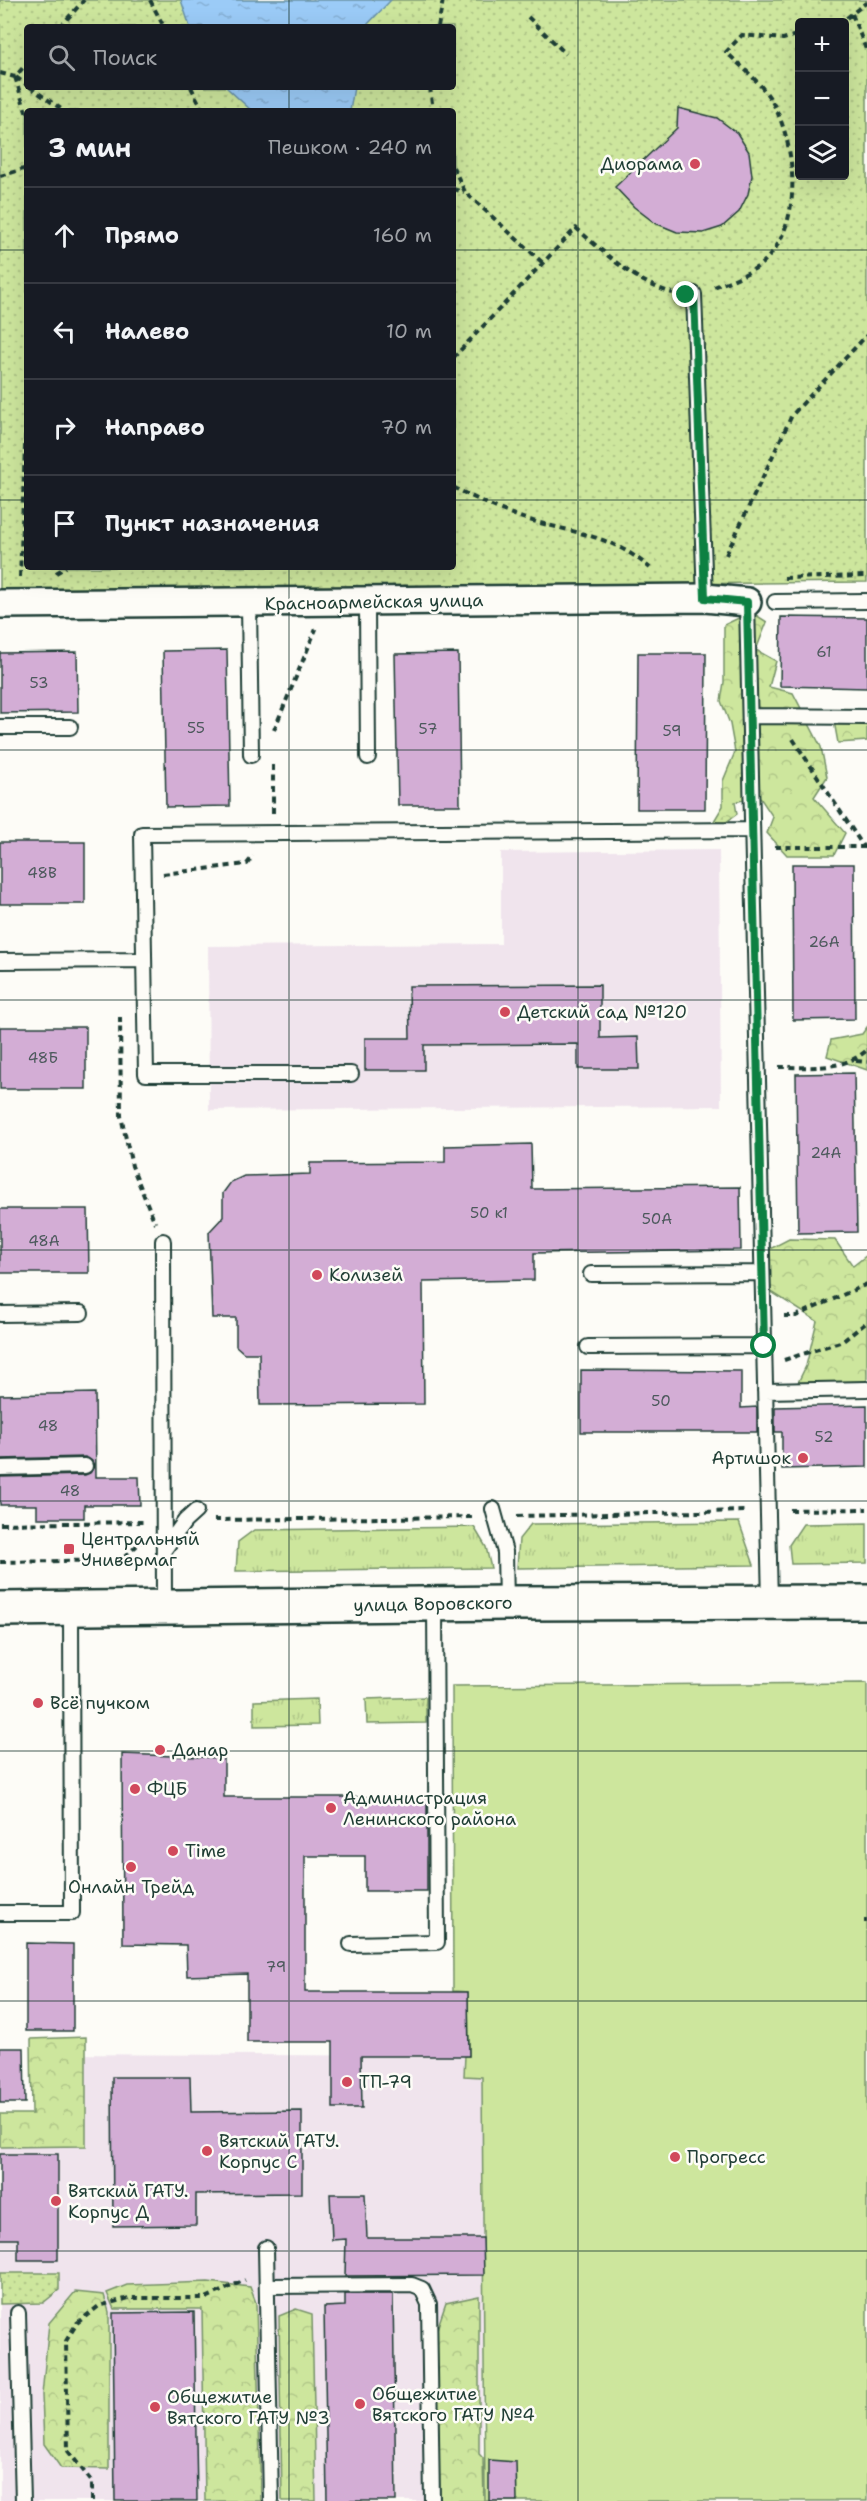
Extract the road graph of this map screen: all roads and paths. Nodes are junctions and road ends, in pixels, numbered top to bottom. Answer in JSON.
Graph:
{"nodes":[{"id":1,"x":84,"y":0,"type":"edge"},
{"id":2,"x":150,"y":0,"type":"edge"},
{"id":3,"x":443,"y":0,"type":"edge"},
{"id":4,"x":867,"y":2,"type":"edge"},
{"id":5,"x":852,"y":14,"type":"junction"},
{"id":6,"x":528,"y":17,"type":"dead end"},
{"id":7,"x":844,"y":18,"type":"edge"},
{"id":8,"x":63,"y":24,"type":"edge"},
{"id":9,"x":162,"y":24,"type":"edge"},
{"id":10,"x":439,"y":24,"type":"edge"},
{"id":11,"x":795,"y":35,"type":"edge"},
{"id":12,"x":867,"y":52,"type":"edge"},
{"id":13,"x":567,"y":54,"type":"dead end"},
{"id":14,"x":24,"y":66,"type":"edge"},
{"id":15,"x":0,"y":74,"type":"edge"},
{"id":16,"x":15,"y":77,"type":"junction"},
{"id":17,"x":24,"y":83,"type":"edge"},
{"id":18,"x":34,"y":90,"type":"edge"},
{"id":19,"x":192,"y":90,"type":"edge"},
{"id":20,"x":430,"y":90,"type":"edge"},
{"id":21,"x":25,"y":108,"type":"edge"},
{"id":22,"x":60,"y":108,"type":"edge"},
{"id":23,"x":202,"y":108,"type":"edge"},
{"id":24,"x":434,"y":108,"type":"edge"},
{"id":25,"x":24,"y":169,"type":"edge"},
{"id":26,"x":456,"y":173,"type":"edge"},
{"id":27,"x":0,"y":176,"type":"edge"},
{"id":28,"x":456,"y":190,"type":"edge"},
{"id":29,"x":465,"y":192,"type":"junction"},
{"id":30,"x":543,"y":263,"type":"junction"},
{"id":31,"x":694,"y":294,"type":"junction"},
{"id":32,"x":867,"y":335,"type":"edge"},
{"id":33,"x":456,"y":355,"type":"edge"},
{"id":34,"x":24,"y":430,"type":"edge"},
{"id":35,"x":456,"y":488,"type":"edge"},
{"id":36,"x":726,"y":556,"type":"dead end"},
{"id":37,"x":653,"y":571,"type":"dead end"},
{"id":38,"x":705,"y":598,"type":"junction"},
{"id":39,"x":867,"y":601,"type":"edge"},
{"id":40,"x":747,"y":602,"type":"joint"},
{"id":41,"x":775,"y":602,"type":"dead end"},
{"id":42,"x":249,"y":603,"type":"junction"},
{"id":43,"x":327,"y":603,"type":"junction"},
{"id":44,"x":367,"y":603,"type":"junction"},
{"id":45,"x":9,"y":604,"type":"edge"},
{"id":46,"x":750,"y":717,"type":"junction"},
{"id":47,"x":779,"y":717,"type":"junction"},
{"id":48,"x":867,"y":717,"type":"edge"},
{"id":49,"x":0,"y":727,"type":"edge"},
{"id":50,"x":70,"y":727,"type":"dead end"},
{"id":51,"x":273,"y":733,"type":"dead end"},
{"id":52,"x":251,"y":755,"type":"dead end"},
{"id":53,"x":273,"y":755,"type":"dead end"},
{"id":54,"x":368,"y":757,"type":"dead end"},
{"id":55,"x":752,"y":830,"type":"junction"},
{"id":56,"x":273,"y":833,"type":"junction"},
{"id":57,"x":753,"y":847,"type":"junction"},
{"id":58,"x":865,"y":847,"type":"edge"},
{"id":59,"x":143,"y":877,"type":"junction"},
{"id":60,"x":144,"y":960,"type":"junction"},
{"id":61,"x":0,"y":961,"type":"edge"},
{"id":62,"x":120,"y":1008,"type":"dead end"},
{"id":63,"x":867,"y":1050,"type":"edge"},
{"id":64,"x":855,"y":1060,"type":"junction"},
{"id":65,"x":867,"y":1062,"type":"edge"},
{"id":66,"x":757,"y":1068,"type":"junction"},
{"id":67,"x":351,"y":1074,"type":"dead end"},
{"id":68,"x":163,"y":1241,"type":"joint"},
{"id":69,"x":762,"y":1273,"type":"junction"},
{"id":70,"x":591,"y":1274,"type":"dead end"},
{"id":71,"x":867,"y":1284,"type":"edge"},
{"id":72,"x":81,"y":1313,"type":"dead end"},
{"id":73,"x":0,"y":1314,"type":"edge"},
{"id":74,"x":763,"y":1314,"type":"junction"},
{"id":75,"x":867,"y":1322,"type":"edge"},
{"id":76,"x":764,"y":1346,"type":"junction"},
{"id":77,"x":588,"y":1347,"type":"dead end"},
{"id":78,"x":764,"y":1367,"type":"junction"},
{"id":79,"x":867,"y":1389,"type":"edge"},
{"id":80,"x":765,"y":1391,"type":"junction"},
{"id":81,"x":85,"y":1467,"type":"dead end"},
{"id":82,"x":0,"y":1468,"type":"edge"},
{"id":83,"x":867,"y":1509,"type":"edge"},
{"id":84,"x":767,"y":1510,"type":"junction"},
{"id":85,"x":196,"y":1511,"type":"dead end"},
{"id":86,"x":494,"y":1512,"type":"junction"},
{"id":87,"x":164,"y":1521,"type":"junction"},
{"id":88,"x":185,"y":1521,"type":"junction"},
{"id":89,"x":0,"y":1524,"type":"edge"},
{"id":90,"x":164,"y":1550,"type":"junction"},
{"id":91,"x":0,"y":1562,"type":"edge"},
{"id":92,"x":770,"y":1602,"type":"junction"},
{"id":93,"x":867,"y":1602,"type":"edge"},
{"id":94,"x":506,"y":1603,"type":"junction"},
{"id":95,"x":435,"y":1604,"type":"junction"},
{"id":96,"x":71,"y":1608,"type":"junction"},
{"id":97,"x":164,"y":1608,"type":"junction"},
{"id":98,"x":0,"y":1609,"type":"edge"},
{"id":99,"x":0,"y":1913,"type":"edge"},
{"id":100,"x":351,"y":1944,"type":"dead end"},
{"id":101,"x":266,"y":2248,"type":"dead end"},
{"id":102,"x":267,"y":2270,"type":"junction"},
{"id":103,"x":267,"y":2286,"type":"junction"},
{"id":104,"x":18,"y":2313,"type":"dead end"},
{"id":105,"x":24,"y":2501,"type":"edge"},
{"id":106,"x":92,"y":2501,"type":"edge"},
{"id":107,"x":271,"y":2501,"type":"edge"},
{"id":108,"x":432,"y":2501,"type":"edge"}],
"edges":[{"from":1,"to":8,"type":"path"},
{"from":2,"to":9,"type":"path"},
{"from":3,"to":10,"type":"path"},
{"from":4,"to":5,"type":"path"},
{"from":5,"to":7,"type":"path"},
{"from":5,"to":12,"type":"path"},
{"from":6,"to":13,"type":"path"},
{"from":11,"to":31,"type":"path"},
{"from":14,"to":16,"type":"path"},
{"from":15,"to":16,"type":"path"},
{"from":16,"to":17,"type":"path"},
{"from":16,"to":21,"type":"path"},
{"from":18,"to":22,"type":"path"},
{"from":19,"to":23,"type":"path"},
{"from":20,"to":24,"type":"path"},
{"from":25,"to":27,"type":"path"},
{"from":26,"to":29,"type":"path"},
{"from":28,"to":29,"type":"path"},
{"from":29,"to":30,"type":"path"},
{"from":30,"to":31,"type":"path"},
{"from":30,"to":33,"type":"path"},
{"from":31,"to":38,"type":"lane"},
{"from":32,"to":36,"type":"path"},
{"from":34,"to":45,"type":"path"},
{"from":35,"to":37,"type":"path"},
{"from":38,"to":40,"type":"street","name":"Красноармейская улица"},
{"from":38,"to":44,"type":"street","name":"Красноармейская улица"},
{"from":39,"to":41,"type":"lane"},
{"from":40,"to":46,"type":"lane"},
{"from":42,"to":43,"type":"street","name":"Красноармейская улица"},
{"from":42,"to":45,"type":"street","name":"Красноармейская улица"},
{"from":42,"to":52,"type":"lane"},
{"from":43,"to":44,"type":"street","name":"Красноармейская улица"},
{"from":43,"to":51,"type":"path"},
{"from":44,"to":54,"type":"lane"},
{"from":46,"to":47,"type":"lane"},
{"from":46,"to":55,"type":"lane"},
{"from":47,"to":48,"type":"lane"},
{"from":47,"to":58,"type":"path"},
{"from":49,"to":50,"type":"lane"},
{"from":53,"to":56,"type":"path"},
{"from":55,"to":56,"type":"lane"},
{"from":55,"to":57,"type":"lane"},
{"from":56,"to":59,"type":"path"},
{"from":56,"to":59,"type":"lane"},
{"from":57,"to":58,"type":"path"},
{"from":57,"to":66,"type":"lane"},
{"from":59,"to":60,"type":"lane"},
{"from":60,"to":61,"type":"lane"},
{"from":60,"to":67,"type":"lane"},
{"from":62,"to":68,"type":"path"},
{"from":63,"to":64,"type":"path"},
{"from":64,"to":65,"type":"path"},
{"from":64,"to":66,"type":"path"},
{"from":66,"to":69,"type":"lane"},
{"from":68,"to":87,"type":"lane"},
{"from":69,"to":70,"type":"lane"},
{"from":69,"to":74,"type":"lane"},
{"from":71,"to":74,"type":"path"},
{"from":72,"to":73,"type":"lane"},
{"from":74,"to":76,"type":"lane"},
{"from":75,"to":78,"type":"path"},
{"from":76,"to":77,"type":"lane"},
{"from":76,"to":78,"type":"lane"},
{"from":78,"to":80,"type":"lane"},
{"from":79,"to":80,"type":"lane"},
{"from":80,"to":84,"type":"lane"},
{"from":81,"to":82,"type":"lane"},
{"from":83,"to":84,"type":"path"},
{"from":84,"to":86,"type":"path"},
{"from":84,"to":92,"type":"lane"},
{"from":85,"to":88,"type":"lane"},
{"from":86,"to":88,"type":"path"},
{"from":86,"to":94,"type":"lane"},
{"from":87,"to":89,"type":"path"},
{"from":87,"to":90,"type":"lane"},
{"from":87,"to":91,"type":"path"},
{"from":88,"to":90,"type":"lane"},
{"from":90,"to":97,"type":"lane"},
{"from":92,"to":93,"type":"main road","name":"улица Воровского"},
{"from":92,"to":94,"type":"main road","name":"улица Воровского"},
{"from":94,"to":95,"type":"main road","name":"улица Воровского"},
{"from":95,"to":97,"type":"main road","name":"улица Воровского"},
{"from":95,"to":100,"type":"lane"},
{"from":96,"to":97,"type":"main road","name":"улица Воровского"},
{"from":96,"to":98,"type":"main road","name":"улица Воровского"},
{"from":96,"to":99,"type":"lane"},
{"from":101,"to":102,"type":"lane"},
{"from":102,"to":103,"type":"lane"},
{"from":102,"to":106,"type":"path"},
{"from":103,"to":107,"type":"lane"},
{"from":103,"to":108,"type":"lane"},
{"from":104,"to":105,"type":"lane"}]}
